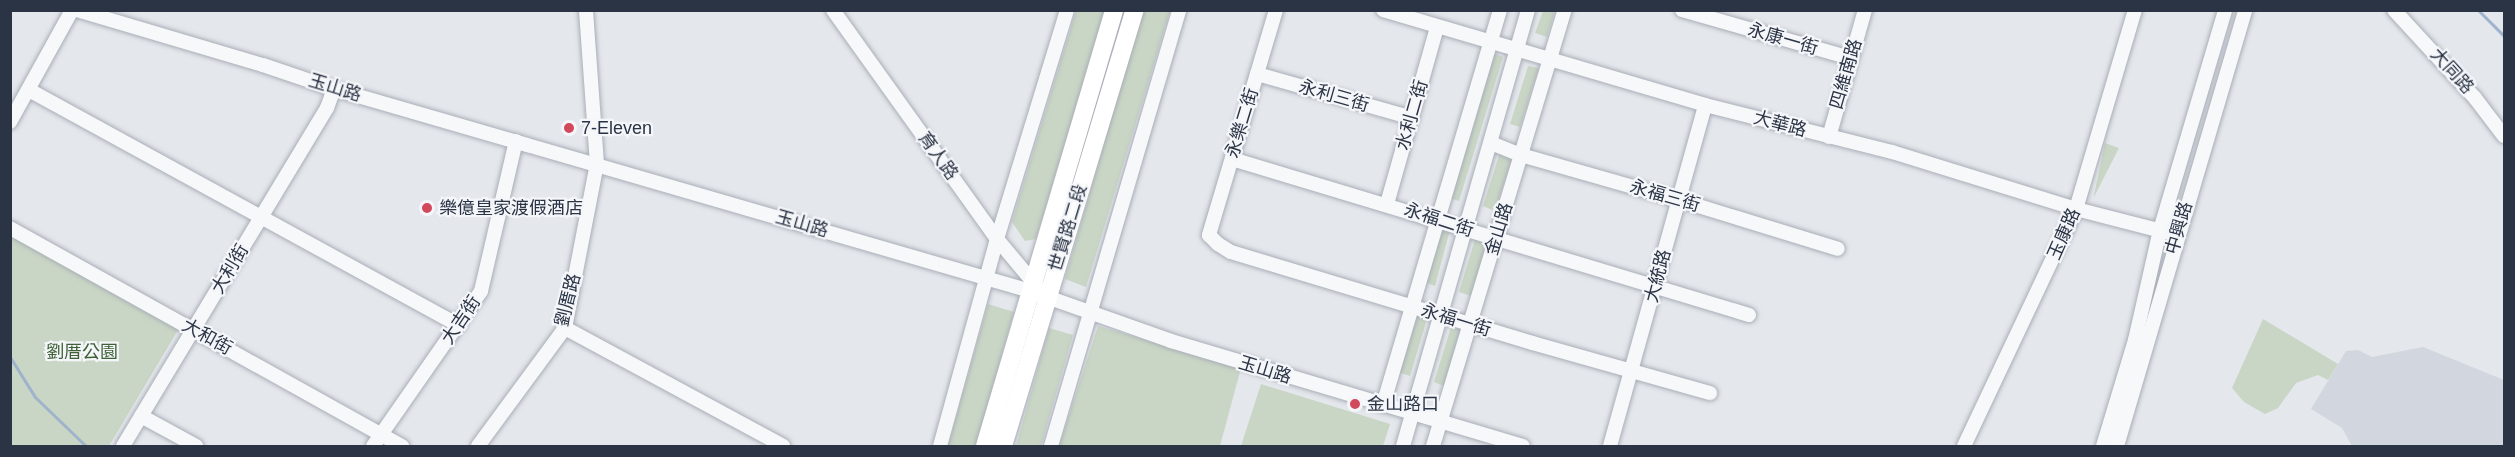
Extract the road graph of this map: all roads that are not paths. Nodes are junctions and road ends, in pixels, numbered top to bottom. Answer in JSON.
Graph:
{"nodes":[{"id":1,"x":72,"y":10,"type":"edge"},
{"id":2,"x":77,"y":10,"type":"edge"},
{"id":3,"x":586,"y":10,"type":"edge"},
{"id":4,"x":833,"y":10,"type":"edge"},
{"id":5,"x":1067,"y":10,"type":"edge"},
{"id":6,"x":1114,"y":10,"type":"edge"},
{"id":7,"x":1135,"y":10,"type":"edge"},
{"id":8,"x":1179,"y":10,"type":"edge"},
{"id":9,"x":1276,"y":10,"type":"edge"},
{"id":10,"x":1383,"y":10,"type":"edge"},
{"id":11,"x":1500,"y":10,"type":"edge"},
{"id":12,"x":1527,"y":10,"type":"edge"},
{"id":13,"x":1565,"y":10,"type":"edge"},
{"id":14,"x":1682,"y":10,"type":"edge"},
{"id":15,"x":1865,"y":10,"type":"edge"},
{"id":16,"x":2135,"y":10,"type":"edge"},
{"id":17,"x":2225,"y":10,"type":"edge"},
{"id":18,"x":2245,"y":10,"type":"edge"},
{"id":19,"x":2394,"y":10,"type":"edge"},
{"id":20,"x":1437,"y":27,"type":"junction"},
{"id":21,"x":1490,"y":42,"type":"junction"},
{"id":22,"x":1516,"y":49,"type":"junction"},
{"id":23,"x":1850,"y":58,"type":"junction"},
{"id":24,"x":1550,"y":59,"type":"junction"},
{"id":25,"x":1257,"y":74,"type":"junction"},
{"id":26,"x":334,"y":89,"type":"junction"},
{"id":27,"x":29,"y":90,"type":"junction"},
{"id":28,"x":1705,"y":105,"type":"junction"},
{"id":29,"x":1412,"y":118,"type":"junction"},
{"id":30,"x":10,"y":122,"type":"edge"},
{"id":31,"x":2505,"y":136,"type":"edge"},
{"id":32,"x":1829,"y":137,"type":"junction"},
{"id":33,"x":516,"y":141,"type":"junction"},
{"id":34,"x":1491,"y":143,"type":"junction"},
{"id":35,"x":1521,"y":155,"type":"junction"},
{"id":36,"x":1232,"y":159,"type":"junction"},
{"id":37,"x":597,"y":164,"type":"junction"},
{"id":38,"x":1679,"y":200,"type":"junction"},
{"id":39,"x":1387,"y":204,"type":"junction"},
{"id":40,"x":2076,"y":209,"type":"junction"},
{"id":41,"x":261,"y":217,"type":"junction"},
{"id":42,"x":1439,"y":220,"type":"junction"},
{"id":43,"x":10,"y":228,"type":"edge"},
{"id":44,"x":1466,"y":229,"type":"junction"},
{"id":45,"x":2160,"y":230,"type":"junction"},
{"id":46,"x":1209,"y":235,"type":"joint"},
{"id":47,"x":2177,"y":235,"type":"junction"},
{"id":48,"x":997,"y":239,"type":"junction"},
{"id":49,"x":1496,"y":239,"type":"junction"},
{"id":50,"x":1838,"y":249,"type":"dead end"},
{"id":51,"x":987,"y":279,"type":"junction"},
{"id":52,"x":1656,"y":288,"type":"junction"},
{"id":53,"x":1036,"y":290,"type":"junction"},
{"id":54,"x":1412,"y":306,"type":"junction"},
{"id":55,"x":1089,"y":313,"type":"junction"},
{"id":56,"x":1440,"y":314,"type":"junction"},
{"id":57,"x":1749,"y":315,"type":"dead end"},
{"id":58,"x":1469,"y":324,"type":"junction"},
{"id":59,"x":459,"y":326,"type":"junction"},
{"id":60,"x":565,"y":328,"type":"junction"},
{"id":61,"x":194,"y":330,"type":"junction"},
{"id":62,"x":1631,"y":370,"type":"junction"},
{"id":63,"x":1710,"y":393,"type":"dead end"},
{"id":64,"x":1383,"y":405,"type":"junction"},
{"id":65,"x":1412,"y":414,"type":"junction"},
{"id":66,"x":141,"y":416,"type":"junction"},
{"id":67,"x":1440,"y":422,"type":"junction"},
{"id":68,"x":382,"y":434,"type":"junction"},
{"id":69,"x":123,"y":447,"type":"edge"},
{"id":70,"x":196,"y":447,"type":"edge"},
{"id":71,"x":373,"y":447,"type":"edge"},
{"id":72,"x":402,"y":447,"type":"edge"},
{"id":73,"x":478,"y":447,"type":"edge"},
{"id":74,"x":783,"y":447,"type":"edge"},
{"id":75,"x":940,"y":447,"type":"edge"},
{"id":76,"x":985,"y":447,"type":"edge"},
{"id":77,"x":1003,"y":447,"type":"edge"},
{"id":78,"x":1051,"y":447,"type":"edge"},
{"id":79,"x":1403,"y":447,"type":"edge"},
{"id":80,"x":1433,"y":447,"type":"edge"},
{"id":81,"x":1523,"y":447,"type":"edge"},
{"id":82,"x":1610,"y":447,"type":"edge"},
{"id":83,"x":1964,"y":447,"type":"edge"},
{"id":84,"x":2103,"y":447,"type":"edge"},
{"id":85,"x":2117,"y":447,"type":"edge"}],
"edges":[{"from":1,"to":27,"type":"street"},
{"from":2,"to":26,"type":"street","name":"玉山路"},
{"from":3,"to":37,"type":"street","name":"劉厝路"},
{"from":4,"to":48,"type":"street","name":"育人路"},
{"from":5,"to":48,"type":"street"},
{"from":6,"to":53,"type":"main road","name":"世賢路二段"},
{"from":7,"to":53,"type":"main road","name":"世賢路二段"},
{"from":8,"to":55,"type":"street"},
{"from":9,"to":25,"type":"street","name":"永樂二街"},
{"from":10,"to":20,"type":"street","name":"大華路"},
{"from":11,"to":21,"type":"street"},
{"from":12,"to":22,"type":"street","name":"金山路"},
{"from":13,"to":24,"type":"street","name":"金山路"},
{"from":14,"to":23,"type":"street","name":"永康一街"},
{"from":15,"to":23,"type":"street","name":"四維南路"},
{"from":16,"to":40,"type":"street","name":"玉康路"},
{"from":17,"to":45,"type":"street","name":"中興路"},
{"from":18,"to":47,"type":"street","name":"中興路"},
{"from":19,"to":31,"type":"street","name":"大同路"},
{"from":20,"to":21,"type":"street","name":"大華路"},
{"from":20,"to":29,"type":"street","name":"水利二街"},
{"from":21,"to":22,"type":"street","name":"大華路"},
{"from":21,"to":42,"type":"street"},
{"from":22,"to":24,"type":"street","name":"大華路"},
{"from":22,"to":34,"type":"street","name":"金山路"},
{"from":23,"to":32,"type":"street","name":"四維南路"},
{"from":24,"to":28,"type":"street","name":"大華路"},
{"from":24,"to":35,"type":"street","name":"金山路"},
{"from":25,"to":29,"type":"street","name":"永利三街"},
{"from":25,"to":36,"type":"street","name":"永樂二街"},
{"from":26,"to":33,"type":"street","name":"玉山路"},
{"from":26,"to":41,"type":"street","name":"大利街"},
{"from":27,"to":30,"type":"street"},
{"from":27,"to":41,"type":"street"},
{"from":28,"to":32,"type":"street","name":"大華路"},
{"from":28,"to":38,"type":"street","name":"大統路"},
{"from":29,"to":39,"type":"street","name":"水利二街"},
{"from":32,"to":40,"type":"street","name":"大華路"},
{"from":33,"to":37,"type":"street","name":"玉山路"},
{"from":33,"to":59,"type":"street","name":"大吉街"},
{"from":34,"to":35,"type":"street","name":"永福三街"},
{"from":34,"to":44,"type":"street","name":"金山路"},
{"from":35,"to":38,"type":"street","name":"永福三街"},
{"from":35,"to":49,"type":"street","name":"金山路"},
{"from":36,"to":39,"type":"street","name":"永福二街"},
{"from":36,"to":46,"type":"street","name":"永樂二街"},
{"from":37,"to":51,"type":"street","name":"玉山路"},
{"from":37,"to":60,"type":"street","name":"劉厝路"},
{"from":38,"to":50,"type":"street","name":"永福三街"},
{"from":38,"to":52,"type":"street","name":"大統路"},
{"from":39,"to":42,"type":"street","name":"永福二街"},
{"from":40,"to":45,"type":"street","name":"大華路"},
{"from":40,"to":83,"type":"street","name":"玉康路"},
{"from":41,"to":59,"type":"street"},
{"from":41,"to":61,"type":"street","name":"大利街"},
{"from":42,"to":44,"type":"street","name":"永福二街"},
{"from":42,"to":54,"type":"street"},
{"from":43,"to":61,"type":"street","name":"大和街"},
{"from":44,"to":49,"type":"street","name":"永福二街"},
{"from":44,"to":56,"type":"street","name":"金山路"},
{"from":45,"to":47,"type":"street","name":"大華路"},
{"from":45,"to":84,"type":"street","name":"中興路"},
{"from":46,"to":54,"type":"street","name":"永福一街"},
{"from":47,"to":85,"type":"street","name":"中興路"},
{"from":48,"to":51,"type":"street"},
{"from":48,"to":53,"type":"street","name":"育人路"},
{"from":49,"to":52,"type":"street","name":"永福二街"},
{"from":49,"to":58,"type":"street","name":"金山路"},
{"from":51,"to":53,"type":"street","name":"玉山路"},
{"from":51,"to":75,"type":"street"},
{"from":52,"to":57,"type":"street","name":"永福二街"},
{"from":52,"to":62,"type":"street","name":"大統路"},
{"from":53,"to":55,"type":"street","name":"玉山路"},
{"from":53,"to":76,"type":"main road","name":"世賢路二段"},
{"from":53,"to":77,"type":"main road","name":"世賢路二段"},
{"from":54,"to":56,"type":"street","name":"永福一街"},
{"from":54,"to":64,"type":"street"},
{"from":55,"to":64,"type":"street","name":"玉山路"},
{"from":55,"to":78,"type":"street"},
{"from":56,"to":58,"type":"street","name":"永福一街"},
{"from":56,"to":65,"type":"street","name":"金山路"},
{"from":58,"to":62,"type":"street","name":"永福一街"},
{"from":58,"to":67,"type":"street","name":"金山路"},
{"from":59,"to":68,"type":"street","name":"大吉街"},
{"from":60,"to":73,"type":"street","name":"劉厝路"},
{"from":60,"to":74,"type":"street"},
{"from":61,"to":66,"type":"street","name":"大利街"},
{"from":61,"to":68,"type":"street","name":"大和街"},
{"from":62,"to":63,"type":"street","name":"永福一街"},
{"from":62,"to":82,"type":"street","name":"大統路"},
{"from":64,"to":65,"type":"street","name":"玉山路"},
{"from":65,"to":67,"type":"street","name":"玉山路"},
{"from":65,"to":79,"type":"street","name":"金山路"},
{"from":66,"to":69,"type":"street","name":"大利街"},
{"from":66,"to":70,"type":"street"},
{"from":67,"to":80,"type":"street","name":"金山路"},
{"from":67,"to":81,"type":"street","name":"玉山路"},
{"from":68,"to":71,"type":"street","name":"大吉街"},
{"from":68,"to":72,"type":"street","name":"大和街"}]}
